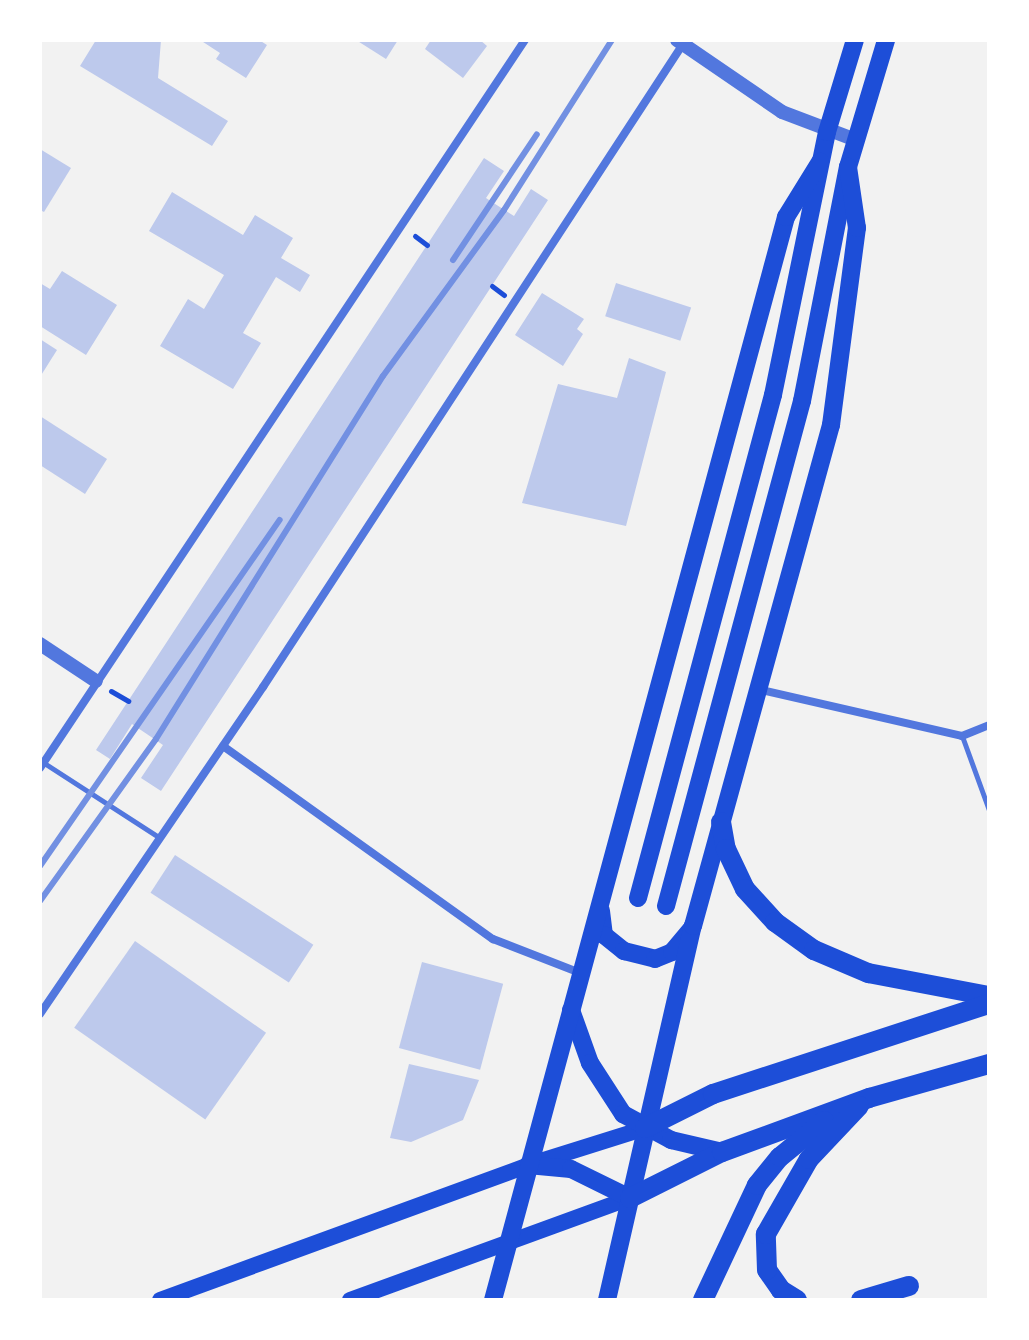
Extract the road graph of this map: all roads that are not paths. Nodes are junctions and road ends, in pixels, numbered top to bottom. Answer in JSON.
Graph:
{"nodes":[{"id":1,"x":525,"y":40,"type":"edge"},
{"id":2,"x":855,"y":40,"type":"edge"},
{"id":3,"x":886,"y":40,"type":"edge"},
{"id":4,"x":680,"y":42,"type":"edge"},
{"id":5,"x":827,"y":132,"type":"junction"},
{"id":6,"x":856,"y":140,"type":"junction"},
{"id":7,"x":820,"y":162,"type":"junction"},
{"id":8,"x":848,"y":167,"type":"junction"},
{"id":9,"x":40,"y":644,"type":"edge"},
{"id":10,"x":96,"y":681,"type":"junction"},
{"id":11,"x":756,"y":689,"type":"junction"},
{"id":12,"x":989,"y":725,"type":"edge"},
{"id":13,"x":962,"y":736,"type":"junction"},
{"id":14,"x":223,"y":746,"type":"junction"},
{"id":15,"x":42,"y":766,"type":"edge"},
{"id":16,"x":989,"y":810,"type":"edge"},
{"id":17,"x":721,"y":822,"type":"junction"},
{"id":18,"x":161,"y":839,"type":"junction"},
{"id":19,"x":638,"y":898,"type":"dead end"},
{"id":20,"x":600,"y":904,"type":"junction"},
{"id":21,"x":666,"y":906,"type":"dead end"},
{"id":22,"x":693,"y":926,"type":"junction"},
{"id":23,"x":580,"y":973,"type":"junction"},
{"id":24,"x":989,"y":996,"type":"edge"},
{"id":25,"x":989,"y":1004,"type":"edge"},
{"id":26,"x":571,"y":1010,"type":"junction"},
{"id":27,"x":40,"y":1014,"type":"edge"},
{"id":28,"x":989,"y":1064,"type":"edge"},
{"id":29,"x":869,"y":1098,"type":"junction"},
{"id":30,"x":645,"y":1128,"type":"junction"},
{"id":31,"x":722,"y":1152,"type":"junction"},
{"id":32,"x":528,"y":1165,"type":"junction"},
{"id":33,"x":630,"y":1198,"type":"junction"},
{"id":34,"x":506,"y":1245,"type":"junction"},
{"id":35,"x":909,"y":1286,"type":"dead end"},
{"id":36,"x":160,"y":1300,"type":"edge"},
{"id":37,"x":350,"y":1300,"type":"edge"},
{"id":38,"x":493,"y":1300,"type":"edge"},
{"id":39,"x":607,"y":1300,"type":"edge"},
{"id":40,"x":703,"y":1300,"type":"edge"},
{"id":41,"x":797,"y":1300,"type":"edge"},
{"id":42,"x":861,"y":1300,"type":"edge"}],
"edges":[{"from":1,"to":10,"type":"street"},
{"from":2,"to":5,"type":"main road"},
{"from":3,"to":6,"type":"main road"},
{"from":4,"to":5,"type":"street"},
{"from":4,"to":14,"type":"street"},
{"from":5,"to":6,"type":"street"},
{"from":5,"to":7,"type":"main road"},
{"from":6,"to":8,"type":"main road"},
{"from":7,"to":19,"type":"main road"},
{"from":7,"to":20,"type":"main road"},
{"from":8,"to":11,"type":"main road"},
{"from":8,"to":21,"type":"main road"},
{"from":9,"to":10,"type":"street"},
{"from":10,"to":15,"type":"street"},
{"from":11,"to":13,"type":"street"},
{"from":11,"to":17,"type":"main road"},
{"from":12,"to":13,"type":"street"},
{"from":13,"to":16,"type":"lane"},
{"from":14,"to":18,"type":"street"},
{"from":14,"to":23,"type":"street"},
{"from":15,"to":18,"type":"lane"},
{"from":17,"to":22,"type":"main road"},
{"from":17,"to":24,"type":"highway"},
{"from":18,"to":27,"type":"street"},
{"from":20,"to":22,"type":"main road"},
{"from":20,"to":23,"type":"main road"},
{"from":22,"to":30,"type":"main road"},
{"from":23,"to":26,"type":"main road"},
{"from":25,"to":30,"type":"highway"},
{"from":26,"to":30,"type":"main road"},
{"from":26,"to":32,"type":"main road"},
{"from":28,"to":29,"type":"highway"},
{"from":29,"to":31,"type":"highway"},
{"from":29,"to":40,"type":"highway"},
{"from":29,"to":41,"type":"highway"},
{"from":30,"to":31,"type":"main road"},
{"from":30,"to":32,"type":"main road"},
{"from":30,"to":33,"type":"main road"},
{"from":31,"to":33,"type":"highway"},
{"from":32,"to":33,"type":"main road"},
{"from":32,"to":34,"type":"main road"},
{"from":32,"to":36,"type":"main road"},
{"from":33,"to":34,"type":"main road"},
{"from":33,"to":39,"type":"main road"},
{"from":34,"to":37,"type":"main road"},
{"from":34,"to":38,"type":"main road"},
{"from":35,"to":42,"type":"highway"}]}
